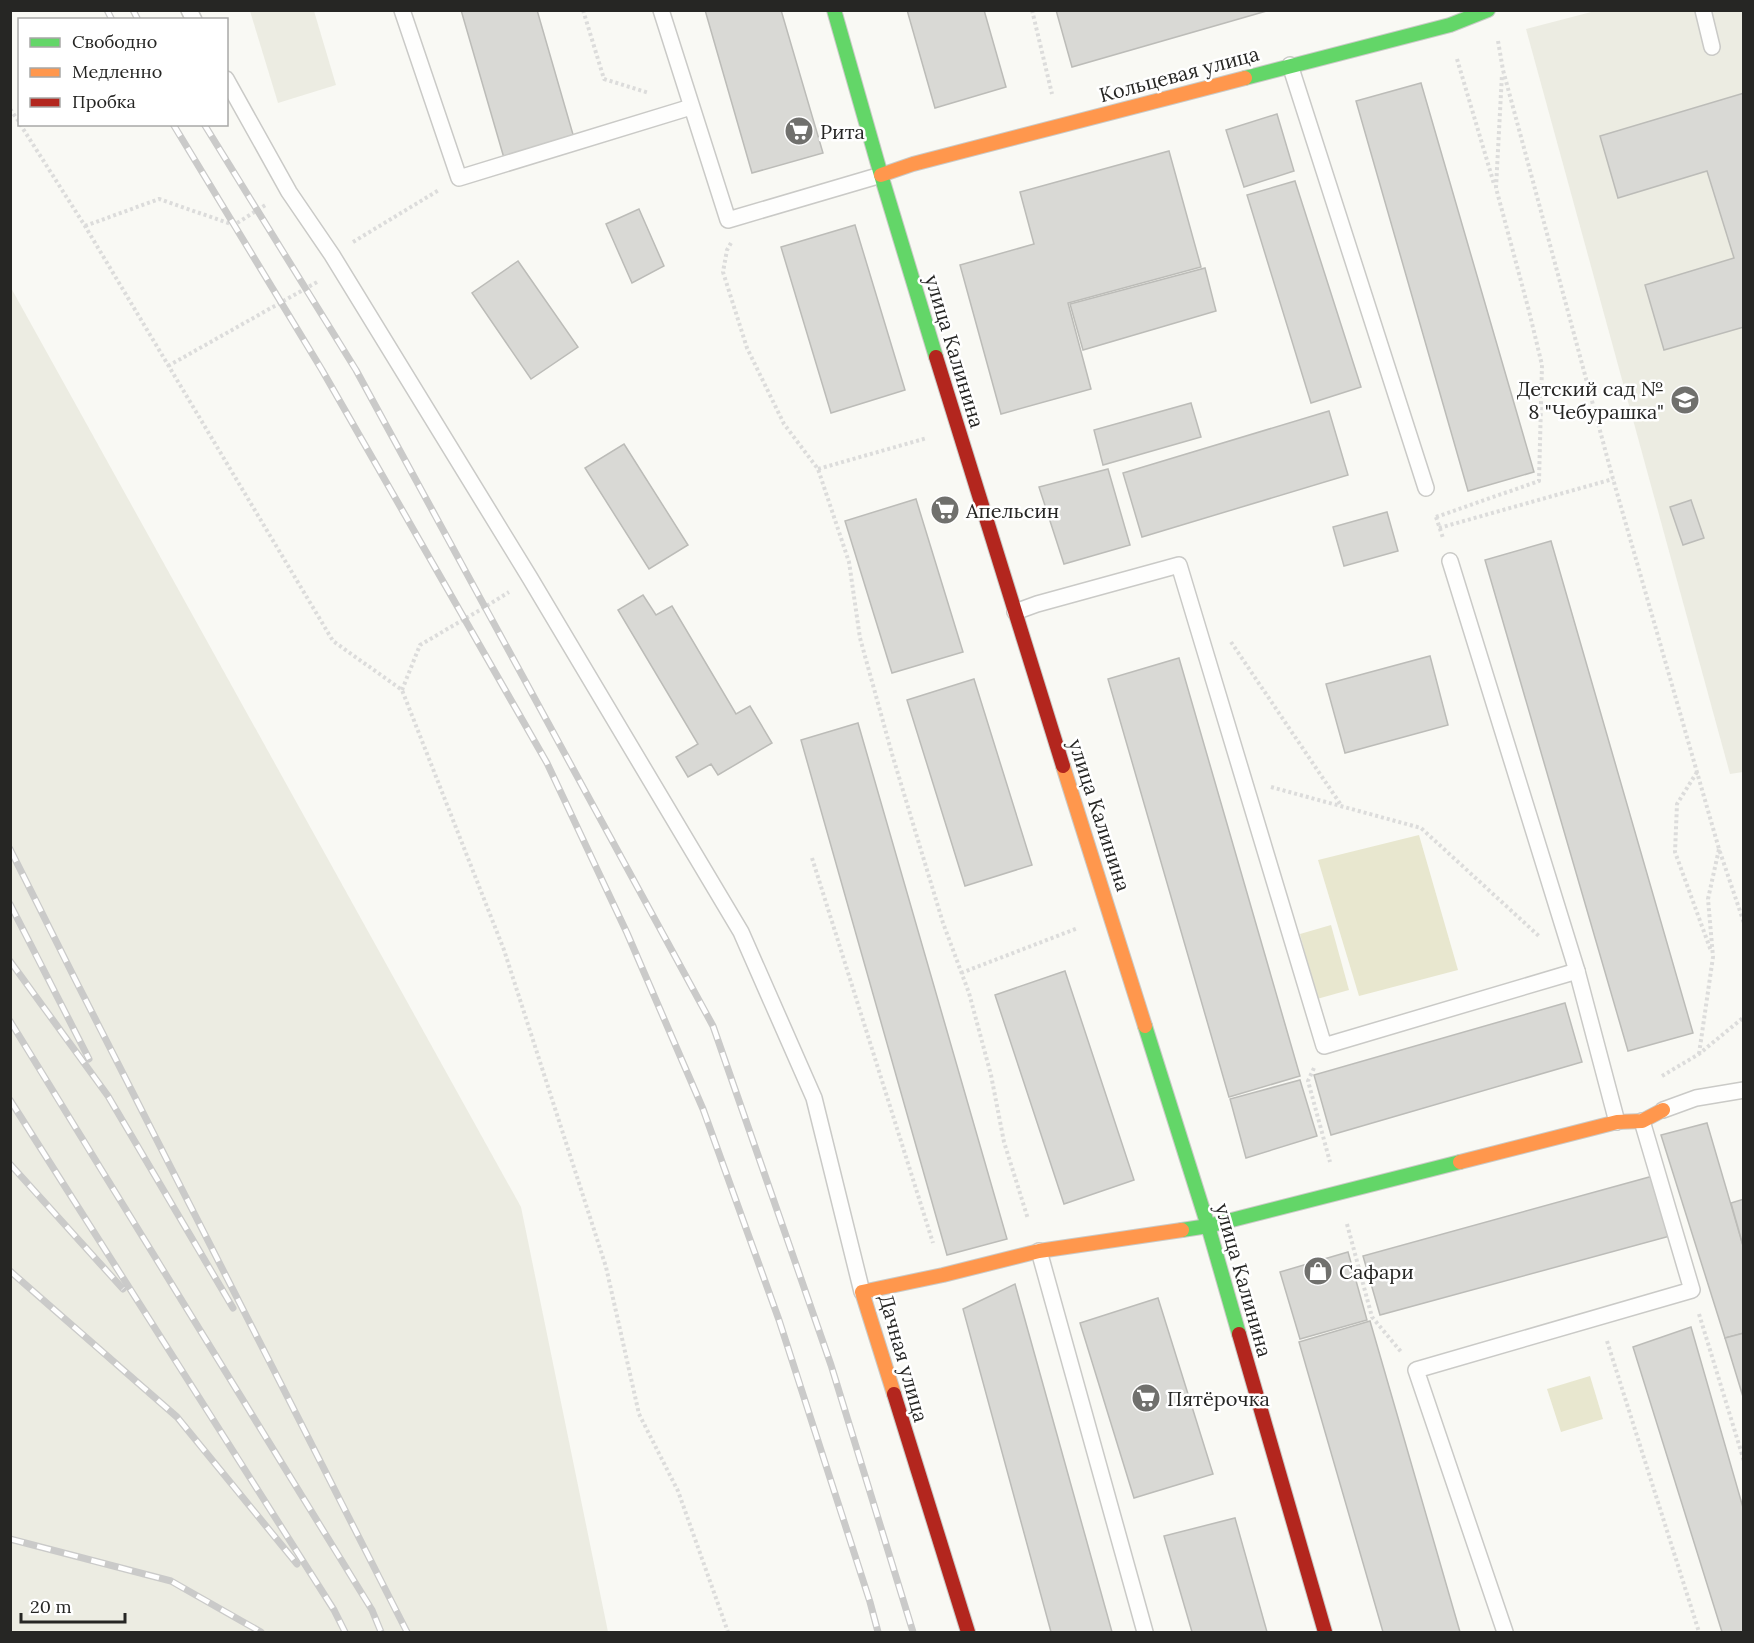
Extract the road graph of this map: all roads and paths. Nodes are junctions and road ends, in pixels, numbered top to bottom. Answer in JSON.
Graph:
{"nodes":[{"id":1,"x":402,"y":10,"type":"edge"},
{"id":2,"x":583,"y":10,"type":"edge"},
{"id":3,"x":661,"y":10,"type":"edge"},
{"id":4,"x":834,"y":10,"type":"edge"},
{"id":5,"x":1032,"y":10,"type":"edge"},
{"id":6,"x":1447,"y":10,"type":"edge"},
{"id":7,"x":1488,"y":10,"type":"edge"},
{"id":8,"x":1702,"y":10,"type":"edge"},
{"id":9,"x":1450,"y":25,"type":"junction"},
{"id":10,"x":1497,"y":39,"type":"dead end"},
{"id":11,"x":1712,"y":47,"type":"dead end"},
{"id":12,"x":1455,"y":54,"type":"dead end"},
{"id":13,"x":1290,"y":65,"type":"junction"},
{"id":14,"x":1503,"y":70,"type":"junction"},
{"id":15,"x":604,"y":79,"type":"dead end"},
{"id":16,"x":228,"y":83,"type":"edge"},
{"id":17,"x":691,"y":107,"type":"junction"},
{"id":18,"x":21,"y":126,"type":"edge"},
{"id":19,"x":1060,"y":126,"type":"junction"},
{"id":20,"x":880,"y":175,"type":"junction"},
{"id":21,"x":459,"y":178,"type":"junction"},
{"id":22,"x":1496,"y":188,"type":"junction"},
{"id":23,"x":289,"y":192,"type":"junction"},
{"id":24,"x":743,"y":215,"type":"junction"},
{"id":25,"x":85,"y":226,"type":"junction"},
{"id":26,"x":332,"y":255,"type":"junction"},
{"id":27,"x":341,"y":269,"type":"junction"},
{"id":28,"x":168,"y":366,"type":"junction"},
{"id":29,"x":958,"y":429,"type":"junction"},
{"id":30,"x":818,"y":469,"type":"junction"},
{"id":31,"x":1613,"y":479,"type":"junction"},
{"id":32,"x":1426,"y":488,"type":"joint"},
{"id":33,"x":1436,"y":517,"type":"junction"},
{"id":34,"x":1439,"y":528,"type":"junction"},
{"id":35,"x":1450,"y":561,"type":"joint"},
{"id":36,"x":530,"y":578,"type":"junction"},
{"id":37,"x":1015,"y":612,"type":"junction"},
{"id":38,"x":1224,"y":633,"type":"dead end"},
{"id":39,"x":402,"y":690,"type":"junction"},
{"id":40,"x":1697,"y":772,"type":"junction"},
{"id":41,"x":1244,"y":780,"type":"junction"},
{"id":42,"x":1341,"y":806,"type":"junction"},
{"id":43,"x":1719,"y":849,"type":"junction"},
{"id":44,"x":812,"y":858,"type":"dead end"},
{"id":45,"x":1111,"y":916,"type":"junction"},
{"id":46,"x":1743,"y":923,"type":"edge"},
{"id":47,"x":1542,"y":939,"type":"dead end"},
{"id":48,"x":1713,"y":957,"type":"junction"},
{"id":49,"x":1577,"y":971,"type":"junction"},
{"id":50,"x":961,"y":973,"type":"junction"},
{"id":51,"x":1743,"y":1017,"type":"edge"},
{"id":52,"x":1324,"y":1046,"type":"junction"},
{"id":53,"x":1699,"y":1054,"type":"junction"},
{"id":54,"x":1661,"y":1076,"type":"dead end"},
{"id":55,"x":1743,"y":1090,"type":"edge"},
{"id":56,"x":1664,"y":1110,"type":"joint"},
{"id":57,"x":1642,"y":1121,"type":"junction"},
{"id":58,"x":1617,"y":1122,"type":"junction"},
{"id":59,"x":1325,"y":1141,"type":"dead end"},
{"id":60,"x":1208,"y":1226,"type":"junction"},
{"id":61,"x":1354,"y":1249,"type":"dead end"},
{"id":62,"x":1039,"y":1251,"type":"junction"},
{"id":63,"x":943,"y":1275,"type":"junction"},
{"id":64,"x":1692,"y":1290,"type":"junction"},
{"id":65,"x":862,"y":1292,"type":"junction"},
{"id":66,"x":1599,"y":1317,"type":"junction"},
{"id":67,"x":1416,"y":1370,"type":"junction"},
{"id":68,"x":1743,"y":1461,"type":"edge"},
{"id":69,"x":728,"y":1632,"type":"edge"},
{"id":70,"x":968,"y":1632,"type":"edge"},
{"id":71,"x":1145,"y":1632,"type":"edge"},
{"id":72,"x":1325,"y":1632,"type":"edge"},
{"id":73,"x":1505,"y":1632,"type":"edge"},
{"id":74,"x":1699,"y":1632,"type":"edge"}],
"edges":[{"from":1,"to":21,"type":"lane"},
{"from":2,"to":15,"type":"path"},
{"from":3,"to":17,"type":"lane"},
{"from":4,"to":20,"type":"street","name":"улица Калинина"},
{"from":5,"to":19,"type":"path"},
{"from":6,"to":9,"type":"street"},
{"from":7,"to":9,"type":"street","name":"Кольцевая улица"},
{"from":8,"to":11,"type":"lane"},
{"from":9,"to":13,"type":"street","name":"Кольцевая улица"},
{"from":10,"to":14,"type":"path"},
{"from":12,"to":22,"type":"path"},
{"from":13,"to":19,"type":"street","name":"Кольцевая улица"},
{"from":13,"to":32,"type":"lane"},
{"from":14,"to":22,"type":"path"},
{"from":14,"to":31,"type":"path"},
{"from":16,"to":23,"type":"lane"},
{"from":17,"to":21,"type":"lane"},
{"from":17,"to":24,"type":"lane"},
{"from":18,"to":25,"type":"path"},
{"from":19,"to":20,"type":"street","name":"Кольцевая улица"},
{"from":20,"to":24,"type":"lane"},
{"from":20,"to":29,"type":"street","name":"улица Калинина"},
{"from":21,"to":26,"type":"path"},
{"from":22,"to":33,"type":"path"},
{"from":23,"to":25,"type":"path"},
{"from":23,"to":26,"type":"lane"},
{"from":24,"to":30,"type":"path"},
{"from":25,"to":28,"type":"path"},
{"from":26,"to":27,"type":"lane"},
{"from":27,"to":28,"type":"path"},
{"from":27,"to":36,"type":"lane"},
{"from":28,"to":39,"type":"path"},
{"from":29,"to":30,"type":"path"},
{"from":29,"to":37,"type":"street","name":"улица Калинина"},
{"from":30,"to":50,"type":"path"},
{"from":31,"to":34,"type":"path"},
{"from":31,"to":40,"type":"path"},
{"from":32,"to":33,"type":"path"},
{"from":33,"to":34,"type":"path"},
{"from":34,"to":35,"type":"path"},
{"from":35,"to":49,"type":"lane"},
{"from":36,"to":39,"type":"path"},
{"from":36,"to":65,"type":"lane"},
{"from":37,"to":41,"type":"lane"},
{"from":37,"to":45,"type":"street","name":"улица Калинина"},
{"from":38,"to":42,"type":"path"},
{"from":39,"to":69,"type":"path"},
{"from":40,"to":43,"type":"path"},
{"from":40,"to":48,"type":"path"},
{"from":41,"to":42,"type":"path"},
{"from":41,"to":52,"type":"lane"},
{"from":42,"to":47,"type":"path"},
{"from":43,"to":46,"type":"path"},
{"from":43,"to":48,"type":"path"},
{"from":44,"to":63,"type":"path"},
{"from":45,"to":50,"type":"path"},
{"from":45,"to":60,"type":"street","name":"улица Калинина"},
{"from":48,"to":53,"type":"path"},
{"from":49,"to":52,"type":"lane"},
{"from":49,"to":58,"type":"lane"},
{"from":50,"to":62,"type":"path"},
{"from":51,"to":53,"type":"path"},
{"from":52,"to":59,"type":"path"},
{"from":53,"to":54,"type":"path"},
{"from":55,"to":56,"type":"lane"},
{"from":56,"to":57,"type":"street"},
{"from":57,"to":58,"type":"street","name":"Дачная улица"},
{"from":57,"to":64,"type":"lane"},
{"from":58,"to":60,"type":"street","name":"Дачная улица"},
{"from":60,"to":62,"type":"street","name":"Дачная улица"},
{"from":60,"to":72,"type":"street","name":"улица Калинина"},
{"from":61,"to":67,"type":"path"},
{"from":62,"to":63,"type":"street","name":"Дачная улица"},
{"from":62,"to":71,"type":"lane"},
{"from":63,"to":65,"type":"street","name":"Дачная улица"},
{"from":64,"to":66,"type":"lane"},
{"from":64,"to":68,"type":"path"},
{"from":65,"to":70,"type":"street","name":"Дачная улица"},
{"from":66,"to":67,"type":"lane"},
{"from":66,"to":74,"type":"path"},
{"from":67,"to":73,"type":"lane"}]}
